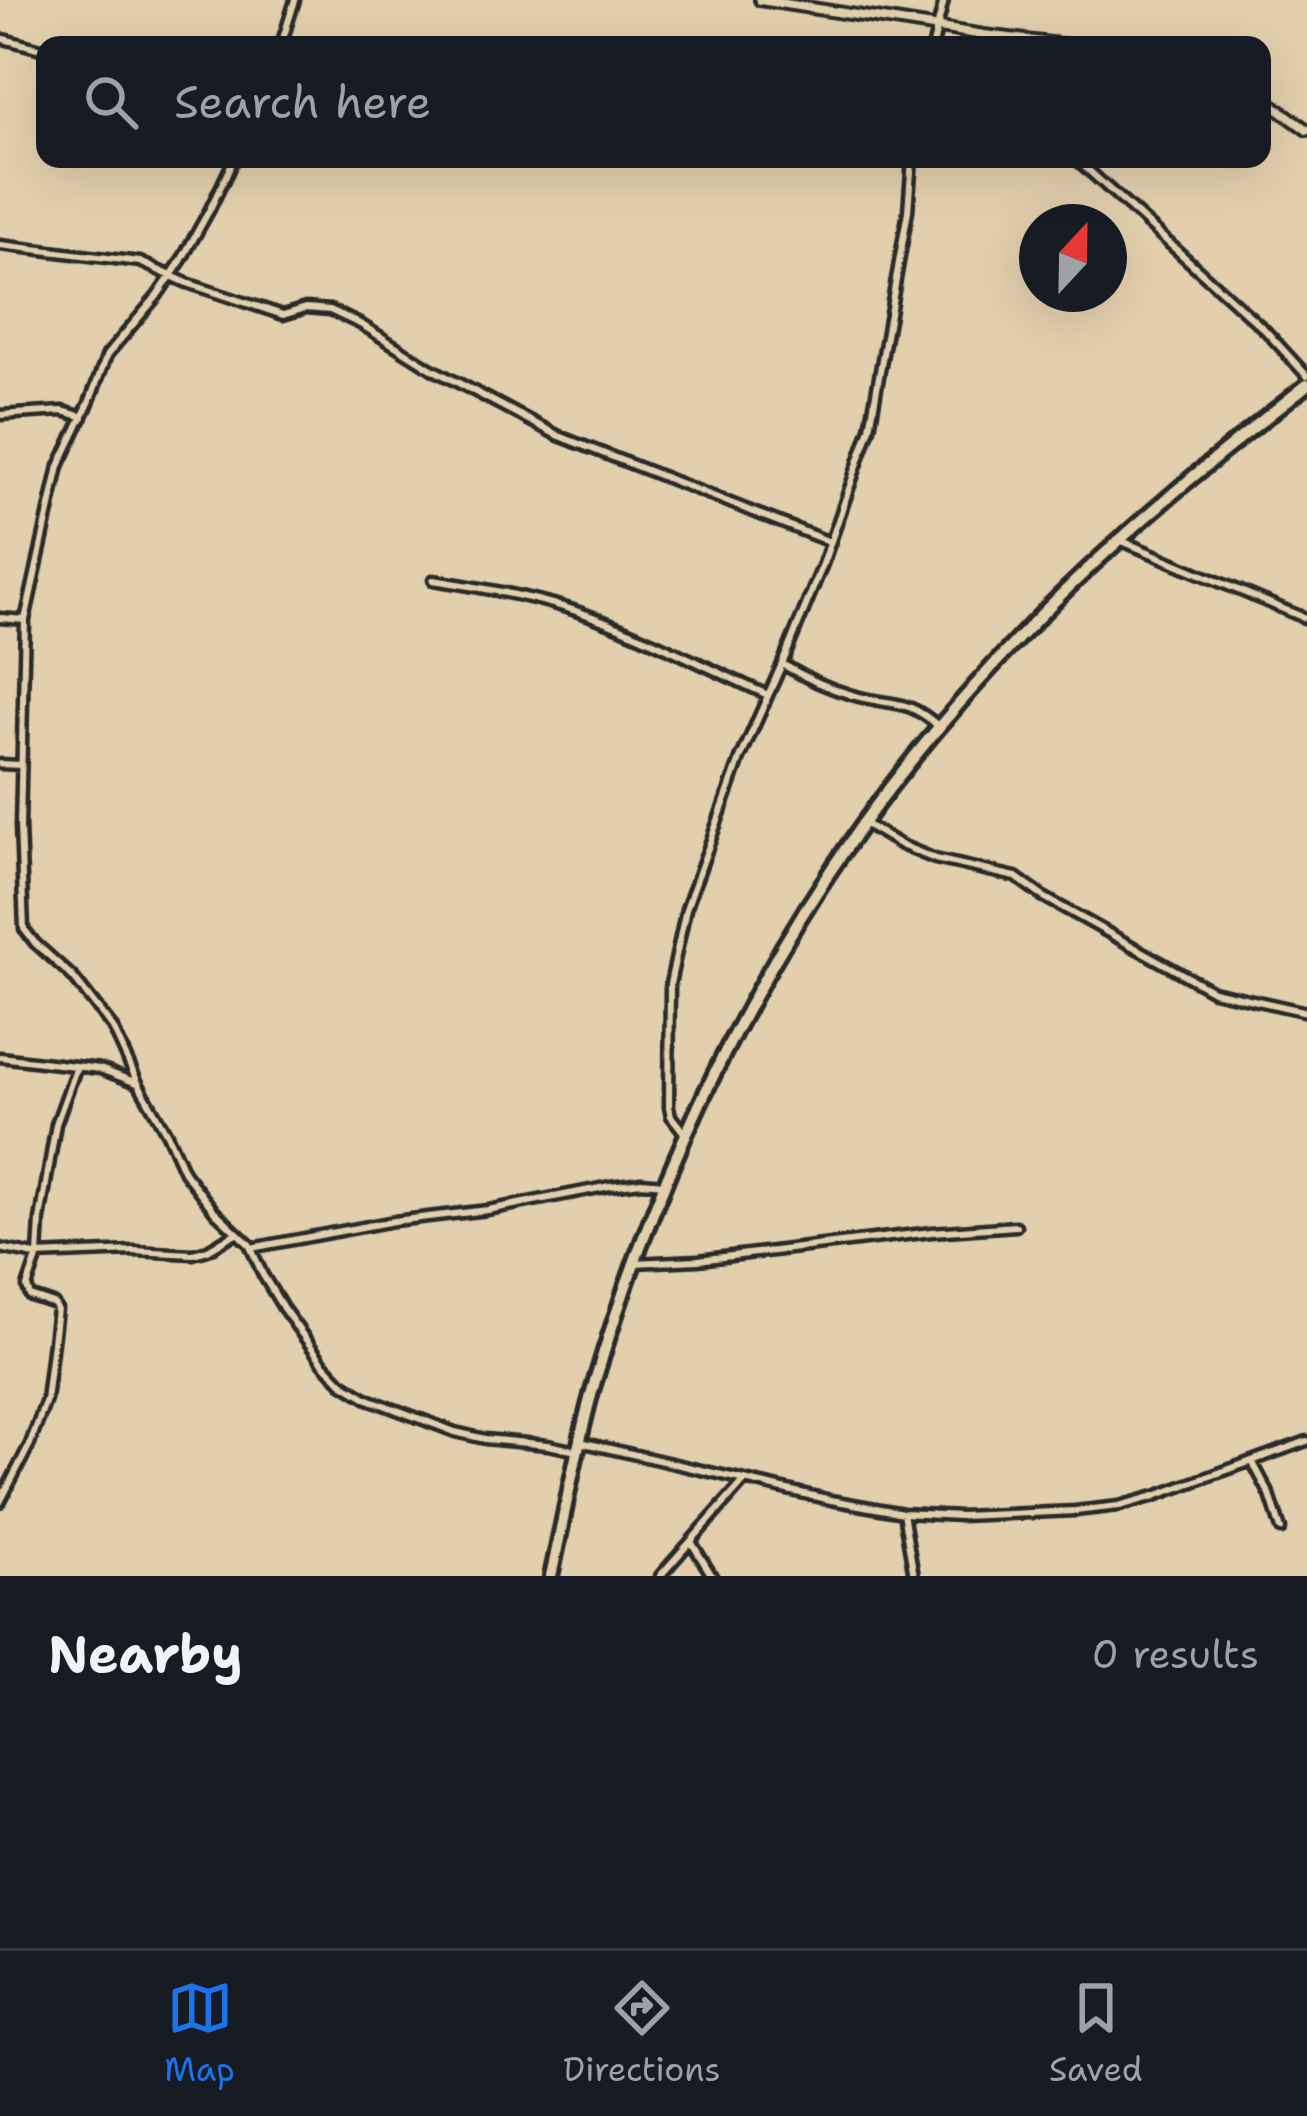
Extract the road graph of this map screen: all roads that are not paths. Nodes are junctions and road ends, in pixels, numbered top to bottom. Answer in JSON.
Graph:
{"nodes":[{"id":1,"x":295,"y":0,"type":"edge"},
{"id":2,"x":760,"y":0,"type":"edge"},
{"id":3,"x":944,"y":0,"type":"edge"},
{"id":4,"x":936,"y":26,"type":"junction"},
{"id":5,"x":284,"y":36,"type":"edge"},
{"id":6,"x":934,"y":36,"type":"edge"},
{"id":7,"x":1005,"y":36,"type":"edge"},
{"id":8,"x":0,"y":38,"type":"edge"},
{"id":9,"x":36,"y":48,"type":"edge"},
{"id":10,"x":1271,"y":104,"type":"edge"},
{"id":11,"x":1307,"y":130,"type":"edge"},
{"id":12,"x":230,"y":168,"type":"edge"},
{"id":13,"x":912,"y":168,"type":"edge"},
{"id":14,"x":1086,"y":168,"type":"edge"},
{"id":15,"x":0,"y":245,"type":"edge"},
{"id":16,"x":171,"y":275,"type":"junction"},
{"id":17,"x":1307,"y":376,"type":"edge"},
{"id":18,"x":1307,"y":385,"type":"edge"},
{"id":19,"x":0,"y":415,"type":"edge"},
{"id":20,"x":83,"y":417,"type":"junction"},
{"id":21,"x":1122,"y":541,"type":"junction"},
{"id":22,"x":830,"y":542,"type":"junction"},
{"id":23,"x":433,"y":580,"type":"dead end"},
{"id":24,"x":0,"y":618,"type":"edge"},
{"id":25,"x":1307,"y":619,"type":"edge"},
{"id":26,"x":25,"y":620,"type":"junction"},
{"id":27,"x":782,"y":664,"type":"junction"},
{"id":28,"x":767,"y":695,"type":"junction"},
{"id":29,"x":939,"y":727,"type":"junction"},
{"id":30,"x":0,"y":764,"type":"edge"},
{"id":31,"x":21,"y":765,"type":"junction"},
{"id":32,"x":864,"y":823,"type":"junction"},
{"id":33,"x":1307,"y":1012,"type":"edge"},
{"id":34,"x":0,"y":1057,"type":"edge"},
{"id":35,"x":77,"y":1066,"type":"junction"},
{"id":36,"x":138,"y":1083,"type":"junction"},
{"id":37,"x":686,"y":1135,"type":"junction"},
{"id":38,"x":665,"y":1184,"type":"junction"},
{"id":39,"x":1016,"y":1226,"type":"dead end"},
{"id":40,"x":236,"y":1233,"type":"junction"},
{"id":41,"x":0,"y":1248,"type":"edge"},
{"id":42,"x":251,"y":1248,"type":"junction"},
{"id":43,"x":38,"y":1255,"type":"junction"},
{"id":44,"x":634,"y":1263,"type":"junction"},
{"id":45,"x":1307,"y":1441,"type":"edge"},
{"id":46,"x":578,"y":1446,"type":"junction"},
{"id":47,"x":1252,"y":1461,"type":"junction"},
{"id":48,"x":745,"y":1480,"type":"junction"},
{"id":49,"x":0,"y":1502,"type":"edge"},
{"id":50,"x":903,"y":1513,"type":"junction"},
{"id":51,"x":1281,"y":1529,"type":"dead end"},
{"id":52,"x":692,"y":1543,"type":"junction"},
{"id":53,"x":551,"y":1576,"type":"edge"},
{"id":54,"x":660,"y":1576,"type":"edge"},
{"id":55,"x":712,"y":1576,"type":"edge"},
{"id":56,"x":914,"y":1576,"type":"edge"}],
"edges":[{"from":1,"to":5,"type":"street"},
{"from":2,"to":4,"type":"street"},
{"from":3,"to":4,"type":"street"},
{"from":4,"to":6,"type":"street"},
{"from":4,"to":7,"type":"street"},
{"from":8,"to":9,"type":"street"},
{"from":10,"to":11,"type":"street"},
{"from":12,"to":16,"type":"street"},
{"from":13,"to":22,"type":"street"},
{"from":14,"to":17,"type":"street"},
{"from":15,"to":16,"type":"street"},
{"from":16,"to":20,"type":"street"},
{"from":16,"to":22,"type":"street"},
{"from":18,"to":21,"type":"highway"},
{"from":19,"to":20,"type":"street"},
{"from":20,"to":26,"type":"street"},
{"from":21,"to":25,"type":"street"},
{"from":21,"to":29,"type":"highway"},
{"from":22,"to":27,"type":"street"},
{"from":23,"to":28,"type":"street"},
{"from":24,"to":26,"type":"street"},
{"from":26,"to":31,"type":"street"},
{"from":27,"to":28,"type":"street"},
{"from":27,"to":29,"type":"street"},
{"from":28,"to":37,"type":"street"},
{"from":29,"to":32,"type":"highway"},
{"from":30,"to":31,"type":"street"},
{"from":31,"to":36,"type":"street"},
{"from":32,"to":33,"type":"street"},
{"from":32,"to":37,"type":"highway"},
{"from":34,"to":35,"type":"street"},
{"from":35,"to":36,"type":"street"},
{"from":35,"to":43,"type":"street"},
{"from":36,"to":40,"type":"street"},
{"from":37,"to":38,"type":"highway"},
{"from":38,"to":42,"type":"street"},
{"from":38,"to":44,"type":"highway"},
{"from":39,"to":44,"type":"street"},
{"from":40,"to":42,"type":"street"},
{"from":40,"to":43,"type":"street"},
{"from":41,"to":43,"type":"street"},
{"from":42,"to":46,"type":"street"},
{"from":43,"to":49,"type":"street"},
{"from":44,"to":46,"type":"highway"},
{"from":45,"to":47,"type":"street"},
{"from":46,"to":48,"type":"street"},
{"from":46,"to":53,"type":"highway"},
{"from":47,"to":50,"type":"street"},
{"from":47,"to":51,"type":"street"},
{"from":48,"to":50,"type":"street"},
{"from":48,"to":52,"type":"street"},
{"from":50,"to":56,"type":"street"},
{"from":52,"to":54,"type":"street"},
{"from":52,"to":55,"type":"street"}]}
